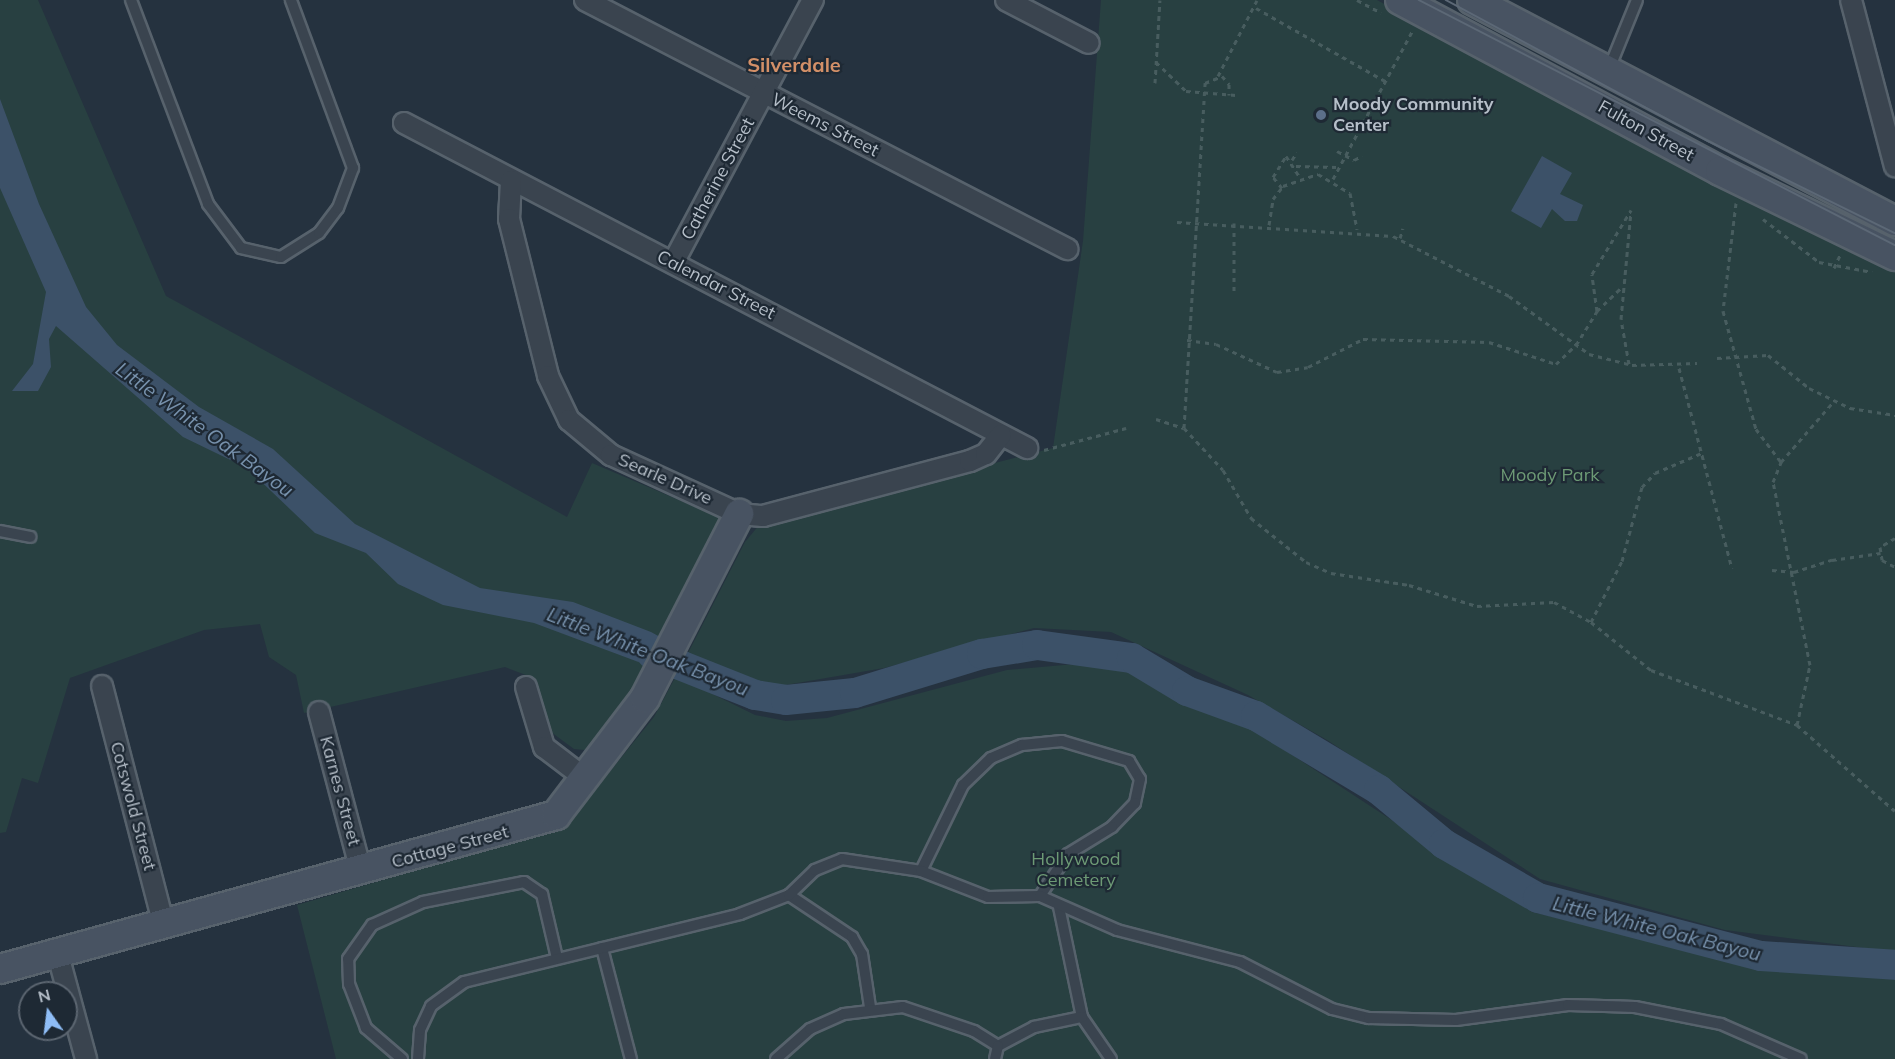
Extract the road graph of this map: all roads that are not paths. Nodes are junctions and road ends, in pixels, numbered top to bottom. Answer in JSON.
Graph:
{"nodes":[{"id":1,"x":131,"y":0,"type":"edge"},
{"id":2,"x":291,"y":0,"type":"edge"},
{"id":3,"x":585,"y":0,"type":"edge"},
{"id":4,"x":813,"y":0,"type":"edge"},
{"id":5,"x":1006,"y":0,"type":"edge"},
{"id":6,"x":1400,"y":0,"type":"edge"},
{"id":7,"x":1472,"y":0,"type":"edge"},
{"id":8,"x":1637,"y":0,"type":"edge"},
{"id":9,"x":1851,"y":0,"type":"edge"},
{"id":10,"x":1089,"y":43,"type":"dead end"},
{"id":11,"x":1608,"y":72,"type":"junction"},
{"id":12,"x":763,"y":93,"type":"junction"},
{"id":13,"x":404,"y":123,"type":"dead end"},
{"id":14,"x":1895,"y":166,"type":"edge"},
{"id":15,"x":511,"y":182,"type":"junction"},
{"id":16,"x":1895,"y":221,"type":"edge"},
{"id":17,"x":1067,"y":249,"type":"dead end"},
{"id":18,"x":673,"y":263,"type":"junction"},
{"id":19,"x":1888,"y":264,"type":"edge"},
{"id":20,"x":1001,"y":435,"type":"junction"},
{"id":21,"x":1027,"y":448,"type":"road end"},
{"id":22,"x":739,"y":514,"type":"junction"},
{"id":23,"x":0,"y":531,"type":"edge"},
{"id":24,"x":30,"y":537,"type":"dead end"},
{"id":25,"x":102,"y":686,"type":"dead end"},
{"id":26,"x":526,"y":687,"type":"dead end"},
{"id":27,"x":319,"y":712,"type":"dead end"},
{"id":28,"x":586,"y":779,"type":"junction"},
{"id":29,"x":361,"y":871,"type":"junction"},
{"id":30,"x":921,"y":872,"type":"junction"},
{"id":31,"x":789,"y":895,"type":"junction"},
{"id":32,"x":1040,"y":896,"type":"junction"},
{"id":33,"x":1059,"y":907,"type":"junction"},
{"id":34,"x":165,"y":926,"type":"junction"},
{"id":35,"x":602,"y":948,"type":"junction"},
{"id":36,"x":58,"y":955,"type":"junction"},
{"id":37,"x":557,"y":958,"type":"junction"},
{"id":38,"x":0,"y":969,"type":"edge"},
{"id":39,"x":870,"y":1007,"type":"junction"},
{"id":40,"x":1082,"y":1017,"type":"junction"},
{"id":41,"x":998,"y":1046,"type":"junction"},
{"id":42,"x":86,"y":1059,"type":"edge"},
{"id":43,"x":402,"y":1059,"type":"edge"},
{"id":44,"x":418,"y":1059,"type":"edge"},
{"id":45,"x":630,"y":1059,"type":"edge"},
{"id":46,"x":776,"y":1059,"type":"edge"},
{"id":47,"x":995,"y":1059,"type":"edge"},
{"id":48,"x":1111,"y":1059,"type":"edge"},
{"id":49,"x":1801,"y":1059,"type":"edge"}],
"edges":[{"from":1,"to":2,"type":"lane"},
{"from":3,"to":12,"type":"street","name":"Weems Street"},
{"from":4,"to":12,"type":"street","name":"Catherine Street"},
{"from":5,"to":10,"type":"street"},
{"from":6,"to":19,"type":"main road","name":"Fulton Street"},
{"from":7,"to":11,"type":"main road","name":"Fulton Street"},
{"from":8,"to":11,"type":"lane"},
{"from":9,"to":14,"type":"street"},
{"from":11,"to":16,"type":"main road","name":"Fulton Street"},
{"from":12,"to":17,"type":"street","name":"Weems Street"},
{"from":12,"to":18,"type":"street","name":"Catherine Street"},
{"from":13,"to":15,"type":"street","name":"Calendar Street"},
{"from":15,"to":18,"type":"street","name":"Calendar Street"},
{"from":15,"to":22,"type":"street","name":"Searle Drive"},
{"from":18,"to":20,"type":"street","name":"Calendar Street"},
{"from":20,"to":21,"type":"street","name":"Calendar Street"},
{"from":20,"to":22,"type":"street","name":"Searle Drive"},
{"from":22,"to":28,"type":"main road","name":"Cottage Street"},
{"from":23,"to":24,"type":"lane"},
{"from":25,"to":34,"type":"street","name":"Cotswold Street"},
{"from":26,"to":28,"type":"street"},
{"from":27,"to":29,"type":"street","name":"Karnes Street"},
{"from":28,"to":29,"type":"main road","name":"Cottage Street"},
{"from":29,"to":34,"type":"main road","name":"Cottage Street"},
{"from":30,"to":31,"type":"lane"},
{"from":30,"to":32,"type":"lane"},
{"from":30,"to":32,"type":"lane"},
{"from":31,"to":35,"type":"lane"},
{"from":31,"to":39,"type":"lane"},
{"from":32,"to":33,"type":"lane"},
{"from":33,"to":40,"type":"lane"},
{"from":33,"to":49,"type":"lane"},
{"from":34,"to":36,"type":"main road","name":"Cottage Street"},
{"from":35,"to":37,"type":"lane"},
{"from":35,"to":45,"type":"lane"},
{"from":36,"to":38,"type":"main road","name":"Cottage Street"},
{"from":36,"to":42,"type":"street"},
{"from":37,"to":43,"type":"lane"},
{"from":37,"to":44,"type":"lane"},
{"from":39,"to":41,"type":"lane"},
{"from":39,"to":46,"type":"lane"},
{"from":40,"to":41,"type":"lane"},
{"from":40,"to":48,"type":"lane"},
{"from":41,"to":47,"type":"lane"}]}
